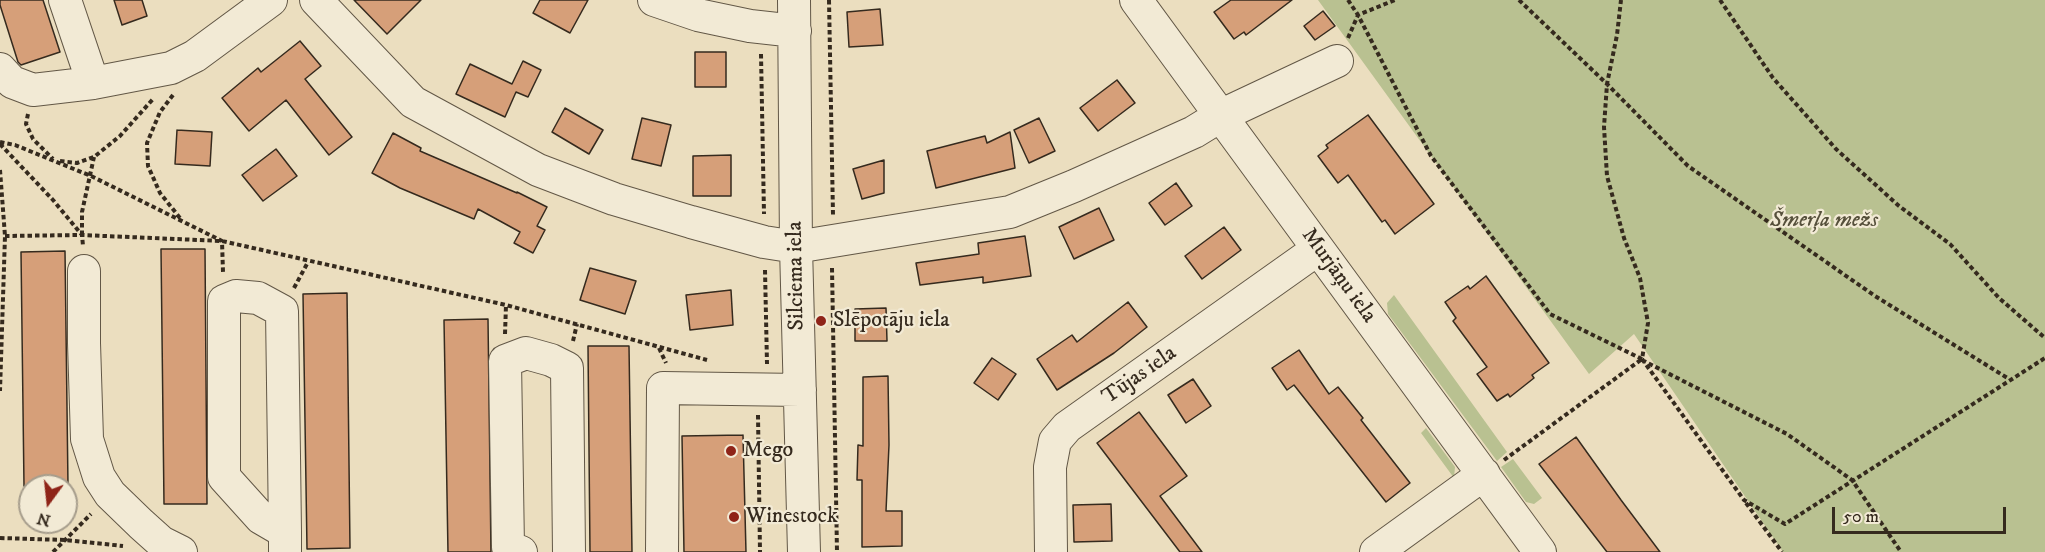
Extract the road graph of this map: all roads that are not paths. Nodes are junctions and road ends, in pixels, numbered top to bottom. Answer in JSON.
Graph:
{"nodes":[{"id":1,"x":65,"y":0,"type":"edge"},
{"id":2,"x":271,"y":0,"type":"edge"},
{"id":3,"x":316,"y":0,"type":"edge"},
{"id":4,"x":654,"y":0,"type":"edge"},
{"id":5,"x":794,"y":0,"type":"edge"},
{"id":6,"x":1136,"y":0,"type":"edge"},
{"id":7,"x":795,"y":31,"type":"junction"},
{"id":8,"x":1337,"y":61,"type":"road end"},
{"id":9,"x":0,"y":69,"type":"edge"},
{"id":10,"x":93,"y":83,"type":"junction"},
{"id":11,"x":1220,"y":116,"type":"junction"},
{"id":12,"x":796,"y":247,"type":"junction"},
{"id":13,"x":1318,"y":249,"type":"junction"},
{"id":14,"x":84,"y":271,"type":"road end"},
{"id":15,"x":800,"y":390,"type":"junction"},
{"id":16,"x":1484,"y":474,"type":"junction"},
{"id":17,"x":285,"y":542,"type":"edge"},
{"id":18,"x":181,"y":552,"type":"edge"},
{"id":19,"x":521,"y":552,"type":"edge"},
{"id":20,"x":569,"y":552,"type":"edge"},
{"id":21,"x":662,"y":552,"type":"edge"},
{"id":22,"x":804,"y":552,"type":"edge"},
{"id":23,"x":1052,"y":552,"type":"edge"},
{"id":24,"x":1377,"y":552,"type":"edge"},
{"id":25,"x":1540,"y":552,"type":"edge"}],
"edges":[{"from":1,"to":10,"type":"street"},
{"from":2,"to":10,"type":"street"},
{"from":3,"to":12,"type":"street"},
{"from":4,"to":7,"type":"street"},
{"from":5,"to":7,"type":"street","name":"Silciema iela"},
{"from":6,"to":11,"type":"street","name":"Murjāņu iela"},
{"from":7,"to":12,"type":"street","name":"Silciema iela"},
{"from":8,"to":11,"type":"street"},
{"from":9,"to":10,"type":"street"},
{"from":11,"to":12,"type":"street"},
{"from":11,"to":13,"type":"street","name":"Murjāņu iela"},
{"from":12,"to":15,"type":"street","name":"Silciema iela"},
{"from":13,"to":16,"type":"street","name":"Murjāņu iela"},
{"from":13,"to":23,"type":"street","name":"Tūjas iela"},
{"from":14,"to":18,"type":"street"},
{"from":15,"to":21,"type":"street"},
{"from":15,"to":22,"type":"street","name":"Silciema iela"},
{"from":16,"to":24,"type":"street"},
{"from":16,"to":25,"type":"street","name":"Murjāņu iela"},
{"from":17,"to":17,"type":"street"},
{"from":19,"to":20,"type":"street"}]}
